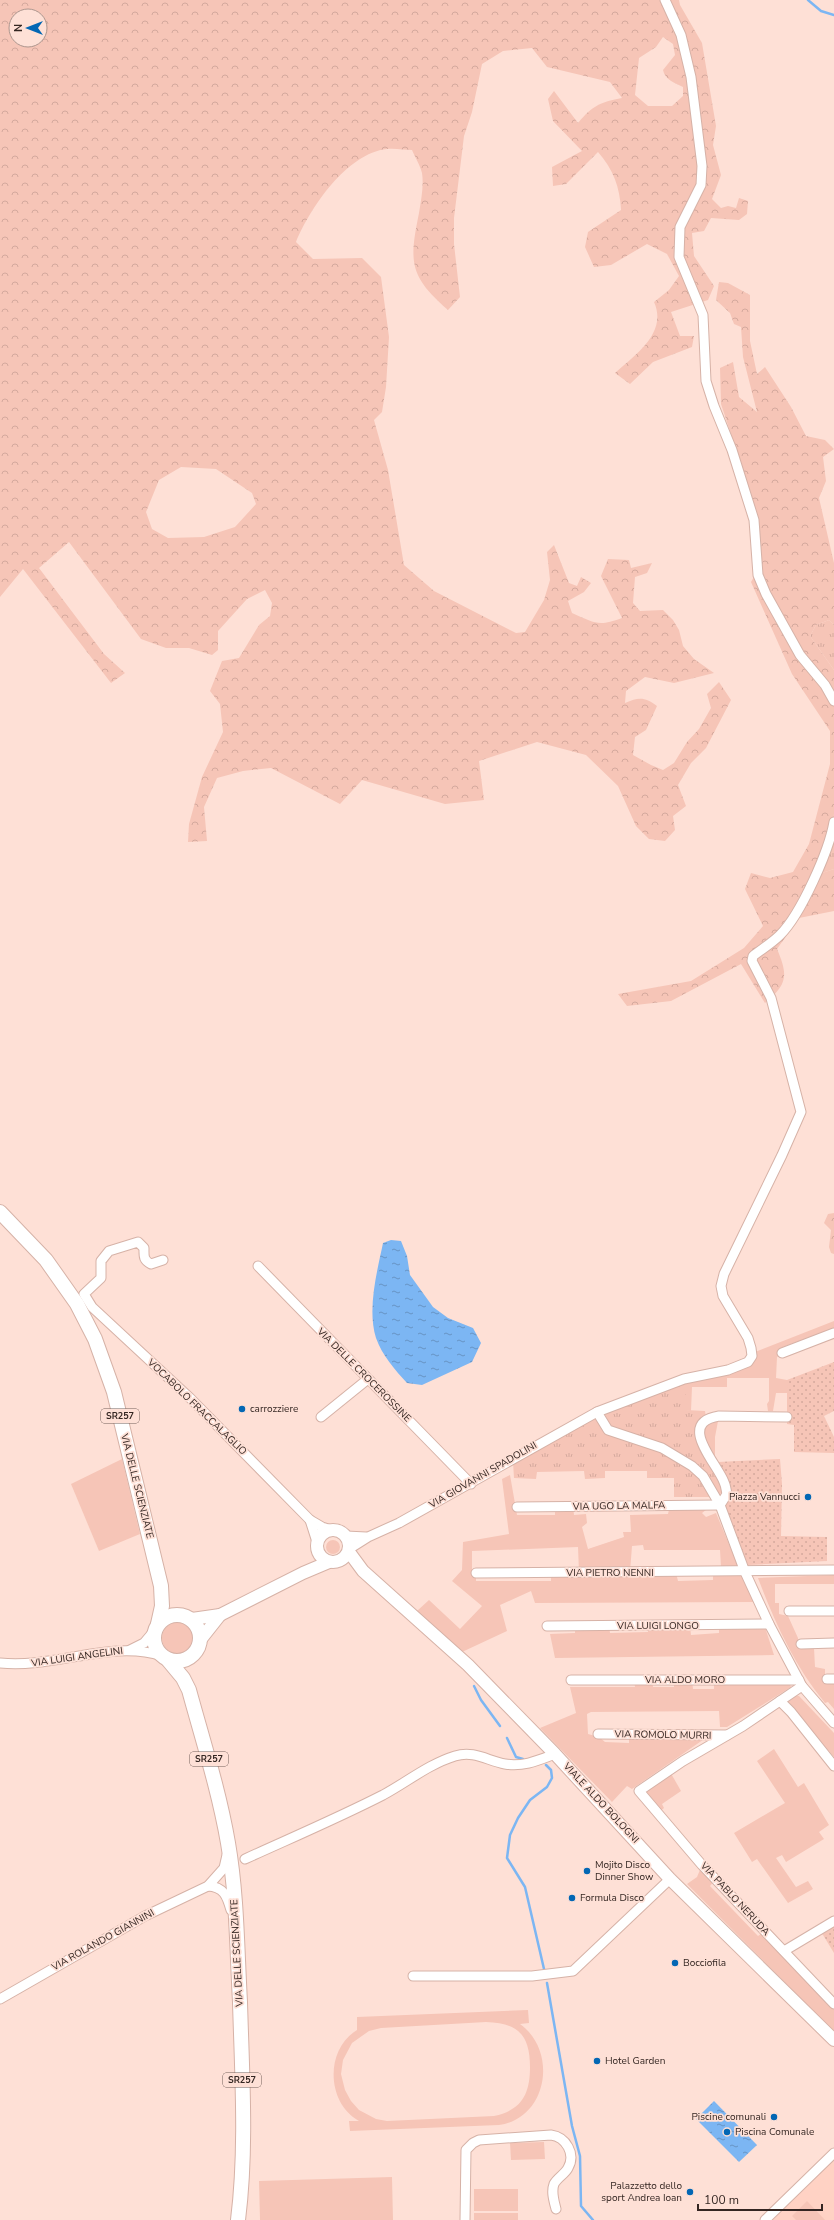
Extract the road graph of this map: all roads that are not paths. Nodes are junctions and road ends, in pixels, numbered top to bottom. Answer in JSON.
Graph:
{"nodes":[{"id":1,"x":665,"y":0,"type":"edge"},
{"id":2,"x":834,"y":701,"type":"edge"},
{"id":3,"x":834,"y":822,"type":"edge"},
{"id":4,"x":0,"y":1212,"type":"edge"},
{"id":5,"x":163,"y":1260,"type":"dead end"},
{"id":6,"x":258,"y":1266,"type":"dead end"},
{"id":7,"x":834,"y":1333,"type":"edge"},
{"id":8,"x":782,"y":1353,"type":"dead end"},
{"id":9,"x":368,"y":1379,"type":"junction"},
{"id":10,"x":598,"y":1412,"type":"junction"},
{"id":11,"x":321,"y":1417,"type":"dead end"},
{"id":12,"x":787,"y":1417,"type":"dead end"},
{"id":13,"x":471,"y":1484,"type":"junction"},
{"id":14,"x":720,"y":1505,"type":"junction"},
{"id":15,"x":517,"y":1507,"type":"dead end"},
{"id":16,"x":310,"y":1520,"type":"junction"},
{"id":17,"x":331,"y":1530,"type":"junction"},
{"id":18,"x":346,"y":1536,"type":"junction"},
{"id":19,"x":368,"y":1537,"type":"junction"},
{"id":20,"x":317,"y":1546,"type":"junction"},
{"id":21,"x":349,"y":1550,"type":"junction"},
{"id":22,"x":333,"y":1562,"type":"junction"},
{"id":23,"x":834,"y":1570,"type":"edge"},
{"id":24,"x":363,"y":1571,"type":"junction"},
{"id":25,"x":745,"y":1572,"type":"junction"},
{"id":26,"x":303,"y":1573,"type":"junction"},
{"id":27,"x":476,"y":1573,"type":"dead end"},
{"id":28,"x":161,"y":1586,"type":"junction"},
{"id":29,"x":789,"y":1611,"type":"dead end"},
{"id":30,"x":834,"y":1611,"type":"edge"},
{"id":31,"x":220,"y":1615,"type":"junction"},
{"id":32,"x":188,"y":1617,"type":"junction"},
{"id":33,"x":769,"y":1624,"type":"junction"},
{"id":34,"x":547,"y":1626,"type":"dead end"},
{"id":35,"x":156,"y":1627,"type":"junction"},
{"id":36,"x":201,"y":1639,"type":"junction"},
{"id":37,"x":834,"y":1643,"type":"edge"},
{"id":38,"x":801,"y":1644,"type":"dead end"},
{"id":39,"x":130,"y":1650,"type":"junction"},
{"id":40,"x":195,"y":1653,"type":"junction"},
{"id":41,"x":165,"y":1658,"type":"junction"},
{"id":42,"x":0,"y":1663,"type":"edge"},
{"id":43,"x":571,"y":1680,"type":"dead end"},
{"id":44,"x":800,"y":1683,"type":"junction"},
{"id":45,"x":189,"y":1690,"type":"junction"},
{"id":46,"x":780,"y":1701,"type":"junction"},
{"id":47,"x":834,"y":1723,"type":"edge"},
{"id":48,"x":598,"y":1734,"type":"dead end"},
{"id":49,"x":728,"y":1735,"type":"junction"},
{"id":50,"x":555,"y":1754,"type":"junction"},
{"id":51,"x":834,"y":1766,"type":"edge"},
{"id":52,"x":639,"y":1791,"type":"joint"},
{"id":53,"x":226,"y":1828,"type":"junction"},
{"id":54,"x":245,"y":1859,"type":"dead end"},
{"id":55,"x":670,"y":1879,"type":"junction"},
{"id":56,"x":208,"y":1886,"type":"junction"},
{"id":57,"x":834,"y":1921,"type":"edge"},
{"id":58,"x":237,"y":1939,"type":"junction"},
{"id":59,"x":784,"y":1951,"type":"junction"},
{"id":60,"x":413,"y":1976,"type":"dead end"},
{"id":61,"x":0,"y":1999,"type":"edge"},
{"id":62,"x":834,"y":2004,"type":"edge"},
{"id":63,"x":834,"y":2040,"type":"edge"},
{"id":64,"x":834,"y":2153,"type":"edge"},
{"id":65,"x":556,"y":2209,"type":"dead end"},
{"id":66,"x":238,"y":2220,"type":"edge"},
{"id":67,"x":465,"y":2220,"type":"edge"},
{"id":68,"x":765,"y":2220,"type":"edge"}],
"edges":[{"from":1,"to":2,"type":"street"},
{"from":3,"to":10,"type":"street","name":"VIA GIOVANNI SPADOLINI"},
{"from":4,"to":28,"type":"main road","name":"VIA DELLE SCIENZIATE","number":"SR257"},
{"from":5,"to":16,"type":"street","name":"VOCABOLO FRACCALAGLIO"},
{"from":6,"to":9,"type":"street","name":"VIA DELLE CROCEROSSINE"},
{"from":7,"to":8,"type":"street"},
{"from":9,"to":11,"type":"street"},
{"from":9,"to":13,"type":"street","name":"VIA DELLE CROCEROSSINE"},
{"from":10,"to":13,"type":"street","name":"VIA GIOVANNI SPADOLINI"},
{"from":10,"to":14,"type":"street"},
{"from":12,"to":14,"type":"street"},
{"from":13,"to":19,"type":"street","name":"VIA GIOVANNI SPADOLINI"},
{"from":14,"to":15,"type":"street","name":"VIA UGO LA MALFA"},
{"from":14,"to":25,"type":"street"},
{"from":16,"to":17,"type":"street"},
{"from":16,"to":20,"type":"street"},
{"from":17,"to":18,"type":"main road"},
{"from":17,"to":20,"type":"main road"},
{"from":18,"to":19,"type":"street","name":"VIA GIOVANNI SPADOLINI"},
{"from":18,"to":21,"type":"main road"},
{"from":19,"to":21,"type":"street","name":"VIA GIOVANNI SPADOLINI"},
{"from":20,"to":22,"type":"main road"},
{"from":20,"to":26,"type":"main road"},
{"from":21,"to":22,"type":"main road"},
{"from":21,"to":24,"type":"main road","name":"VIALE ALDO BOLOGNI"},
{"from":22,"to":24,"type":"main road","name":"VIALE ALDO BOLOGNI"},
{"from":22,"to":26,"type":"main road"},
{"from":23,"to":25,"type":"street","name":"VIA PIETRO NENNI"},
{"from":24,"to":50,"type":"main road","name":"VIALE ALDO BOLOGNI"},
{"from":25,"to":27,"type":"street","name":"VIA PIETRO NENNI"},
{"from":25,"to":33,"type":"street"},
{"from":26,"to":31,"type":"main road"},
{"from":28,"to":32,"type":"main road","name":"VIA DELLE SCIENZIATE","number":"SR257"},
{"from":28,"to":35,"type":"main road","name":"VIA DELLE SCIENZIATE","number":"SR257"},
{"from":29,"to":30,"type":"street"},
{"from":31,"to":32,"type":"main road"},
{"from":31,"to":36,"type":"main road"},
{"from":32,"to":35,"type":"main road"},
{"from":32,"to":36,"type":"main road","number":"SR257"},
{"from":33,"to":34,"type":"street","name":"VIA LUIGI LONGO"},
{"from":33,"to":44,"type":"street"},
{"from":35,"to":39,"type":"street","name":"VIA LUIGI ANGELINI"},
{"from":35,"to":41,"type":"main road","number":"SR257"},
{"from":36,"to":40,"type":"main road","number":"SR257"},
{"from":37,"to":38,"type":"street"},
{"from":39,"to":41,"type":"street","name":"VIA LUIGI ANGELINI"},
{"from":39,"to":42,"type":"street","name":"VIA LUIGI ANGELINI"},
{"from":40,"to":41,"type":"main road"},
{"from":40,"to":45,"type":"main road","name":"VIA DELLE SCIENZIATE","number":"SR257"},
{"from":41,"to":45,"type":"main road","name":"VIA DELLE SCIENZIATE","number":"SR257"},
{"from":43,"to":44,"type":"street","name":"VIA ALDO MORO"},
{"from":44,"to":46,"type":"street","name":"VIA ROMOLO MURRI"},
{"from":44,"to":47,"type":"street"},
{"from":45,"to":53,"type":"main road","name":"VIA DELLE SCIENZIATE","number":"SR257"},
{"from":46,"to":49,"type":"street","name":"VIA ROMOLO MURRI"},
{"from":46,"to":51,"type":"street"},
{"from":48,"to":49,"type":"street","name":"VIA ROMOLO MURRI"},
{"from":49,"to":52,"type":"street","name":"VIA ROMOLO MURRI"},
{"from":50,"to":54,"type":"street"},
{"from":50,"to":55,"type":"main road","name":"VIALE ALDO BOLOGNI"},
{"from":52,"to":59,"type":"street","name":"VIA PABLO NERUDA"},
{"from":53,"to":56,"type":"street","name":"VIA ROLANDO GIANNINI"},
{"from":53,"to":58,"type":"main road","name":"VIA DELLE SCIENZIATE","number":"SR257"},
{"from":55,"to":60,"type":"street"},
{"from":55,"to":63,"type":"main road","name":"VIALE ALDO BOLOGNI"},
{"from":56,"to":58,"type":"street"},
{"from":56,"to":61,"type":"street","name":"VIA ROLANDO GIANNINI"},
{"from":57,"to":59,"type":"street"},
{"from":58,"to":66,"type":"main road","name":"VIA DELLE SCIENZIATE","number":"SR257"},
{"from":59,"to":62,"type":"street","name":"VIA PABLO NERUDA"},
{"from":64,"to":68,"type":"street"},
{"from":65,"to":67,"type":"street"}]}
